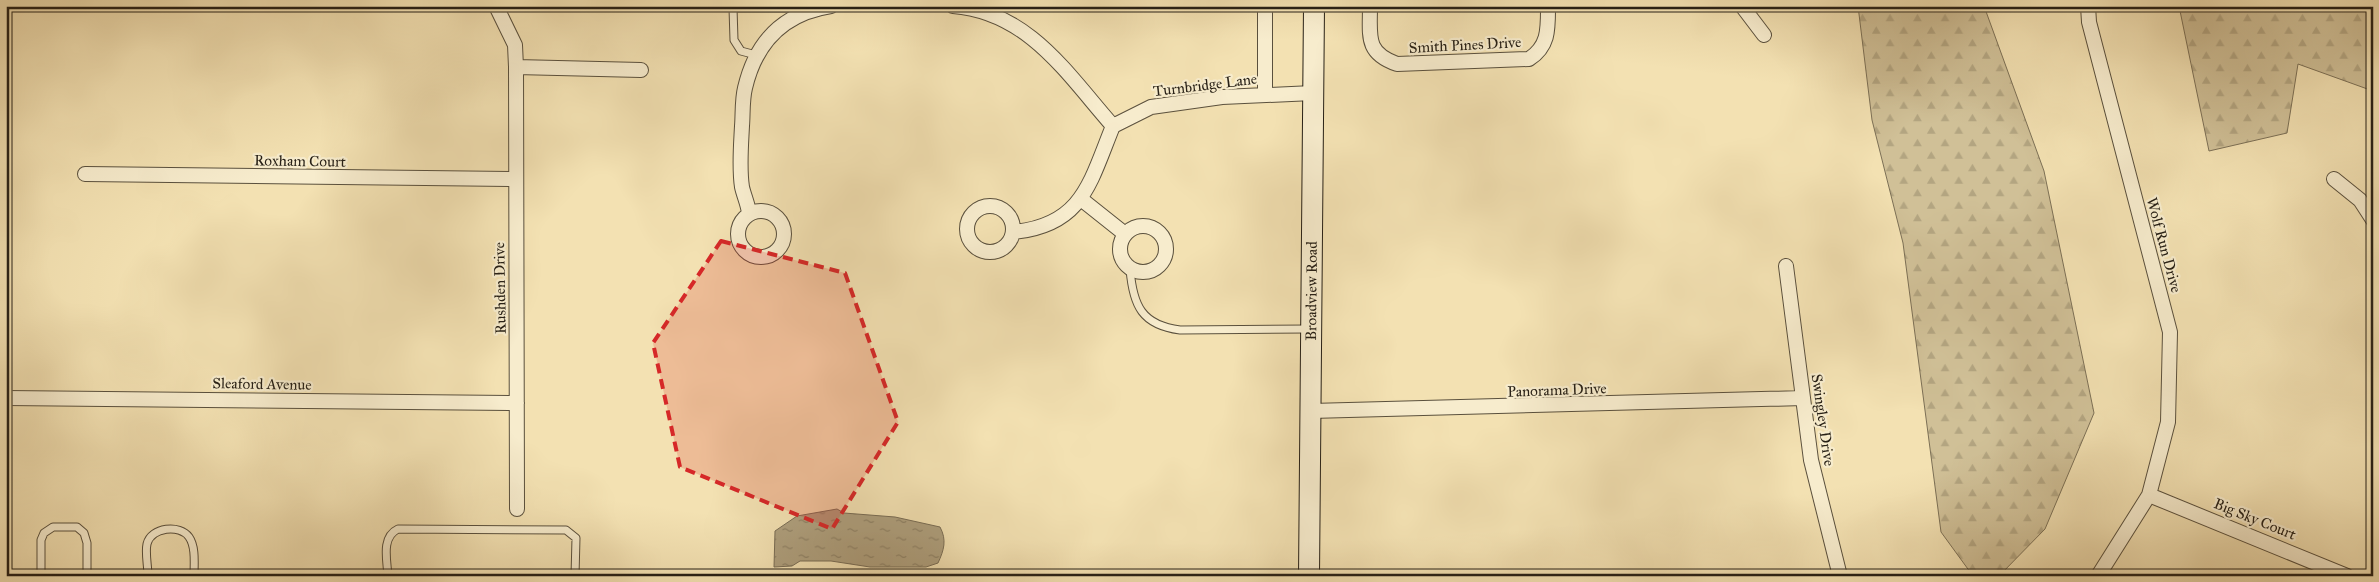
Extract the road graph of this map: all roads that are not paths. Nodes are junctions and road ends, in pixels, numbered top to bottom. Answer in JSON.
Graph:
{"nodes":[{"id":1,"x":496,"y":6,"type":"edge"},
{"id":2,"x":830,"y":6,"type":"edge"},
{"id":3,"x":954,"y":6,"type":"edge"},
{"id":4,"x":1265,"y":6,"type":"edge"},
{"id":5,"x":1314,"y":6,"type":"edge"},
{"id":6,"x":1370,"y":6,"type":"edge"},
{"id":7,"x":1548,"y":6,"type":"edge"},
{"id":8,"x":1742,"y":6,"type":"edge"},
{"id":9,"x":2088,"y":6,"type":"edge"},
{"id":10,"x":814,"y":9,"type":"junction"},
{"id":11,"x":1764,"y":36,"type":"dead end"},
{"id":12,"x":756,"y":55,"type":"junction"},
{"id":13,"x":516,"y":67,"type":"junction"},
{"id":14,"x":641,"y":70,"type":"dead end"},
{"id":15,"x":1313,"y":93,"type":"junction"},
{"id":16,"x":1265,"y":94,"type":"junction"},
{"id":17,"x":1112,"y":126,"type":"junction"},
{"id":18,"x":85,"y":174,"type":"dead end"},
{"id":19,"x":515,"y":179,"type":"junction"},
{"id":20,"x":2334,"y":179,"type":"dead end"},
{"id":21,"x":1081,"y":199,"type":"junction"},
{"id":22,"x":749,"y":213,"type":"dead end"},
{"id":23,"x":2373,"y":220,"type":"edge"},
{"id":24,"x":1014,"y":232,"type":"dead end"},
{"id":25,"x":1125,"y":234,"type":"junction"},
{"id":26,"x":1786,"y":266,"type":"dead end"},
{"id":27,"x":1130,"y":269,"type":"junction"},
{"id":28,"x":1311,"y":329,"type":"junction"},
{"id":29,"x":6,"y":398,"type":"edge"},
{"id":30,"x":1803,"y":398,"type":"junction"},
{"id":31,"x":517,"y":402,"type":"junction"},
{"id":32,"x":1311,"y":411,"type":"junction"},
{"id":33,"x":2149,"y":495,"type":"junction"},
{"id":34,"x":517,"y":509,"type":"dead end"},
{"id":35,"x":41,"y":576,"type":"edge"},
{"id":36,"x":87,"y":576,"type":"edge"},
{"id":37,"x":148,"y":576,"type":"edge"},
{"id":38,"x":194,"y":576,"type":"edge"},
{"id":39,"x":388,"y":576,"type":"edge"},
{"id":40,"x":575,"y":576,"type":"edge"},
{"id":41,"x":1309,"y":576,"type":"edge"},
{"id":42,"x":1840,"y":576,"type":"edge"},
{"id":43,"x":2098,"y":576,"type":"edge"},
{"id":44,"x":2348,"y":576,"type":"edge"}],
"edges":[{"from":1,"to":13,"type":"street","name":"Rushden Drive"},
{"from":2,"to":10,"type":"street"},
{"from":3,"to":17,"type":"street"},
{"from":4,"to":16,"type":"street"},
{"from":5,"to":15,"type":"street","name":"Broadview Road"},
{"from":6,"to":7,"type":"street","name":"Smith Pines Drive"},
{"from":8,"to":11,"type":"street"},
{"from":9,"to":33,"type":"street","name":"Wolf Run Drive"},
{"from":10,"to":12,"type":"street"},
{"from":10,"to":12,"type":"lane"},
{"from":12,"to":22,"type":"street"},
{"from":13,"to":14,"type":"street"},
{"from":13,"to":19,"type":"street","name":"Rushden Drive"},
{"from":15,"to":16,"type":"street","name":"Turnbridge Lane"},
{"from":15,"to":28,"type":"street","name":"Broadview Road"},
{"from":16,"to":17,"type":"street","name":"Turnbridge Lane"},
{"from":17,"to":21,"type":"street"},
{"from":18,"to":19,"type":"street","name":"Roxham Court"},
{"from":19,"to":31,"type":"street","name":"Rushden Drive"},
{"from":20,"to":23,"type":"street"},
{"from":21,"to":24,"type":"street"},
{"from":21,"to":25,"type":"street"},
{"from":25,"to":27,"type":"street"},
{"from":25,"to":27,"type":"street"},
{"from":26,"to":30,"type":"street","name":"Swingley Drive"},
{"from":27,"to":28,"type":"lane"},
{"from":28,"to":32,"type":"street","name":"Broadview Road"},
{"from":29,"to":31,"type":"street","name":"Sleaford Avenue"},
{"from":30,"to":32,"type":"street","name":"Panorama Drive"},
{"from":30,"to":42,"type":"street","name":"Swingley Drive"},
{"from":31,"to":34,"type":"street","name":"Rushden Drive"},
{"from":32,"to":41,"type":"street","name":"Broadview Road"},
{"from":33,"to":43,"type":"street","name":"Wolf Run Drive"},
{"from":33,"to":44,"type":"street","name":"Big Sky Court"},
{"from":35,"to":36,"type":"lane"},
{"from":37,"to":38,"type":"lane"},
{"from":39,"to":40,"type":"lane"}]}
